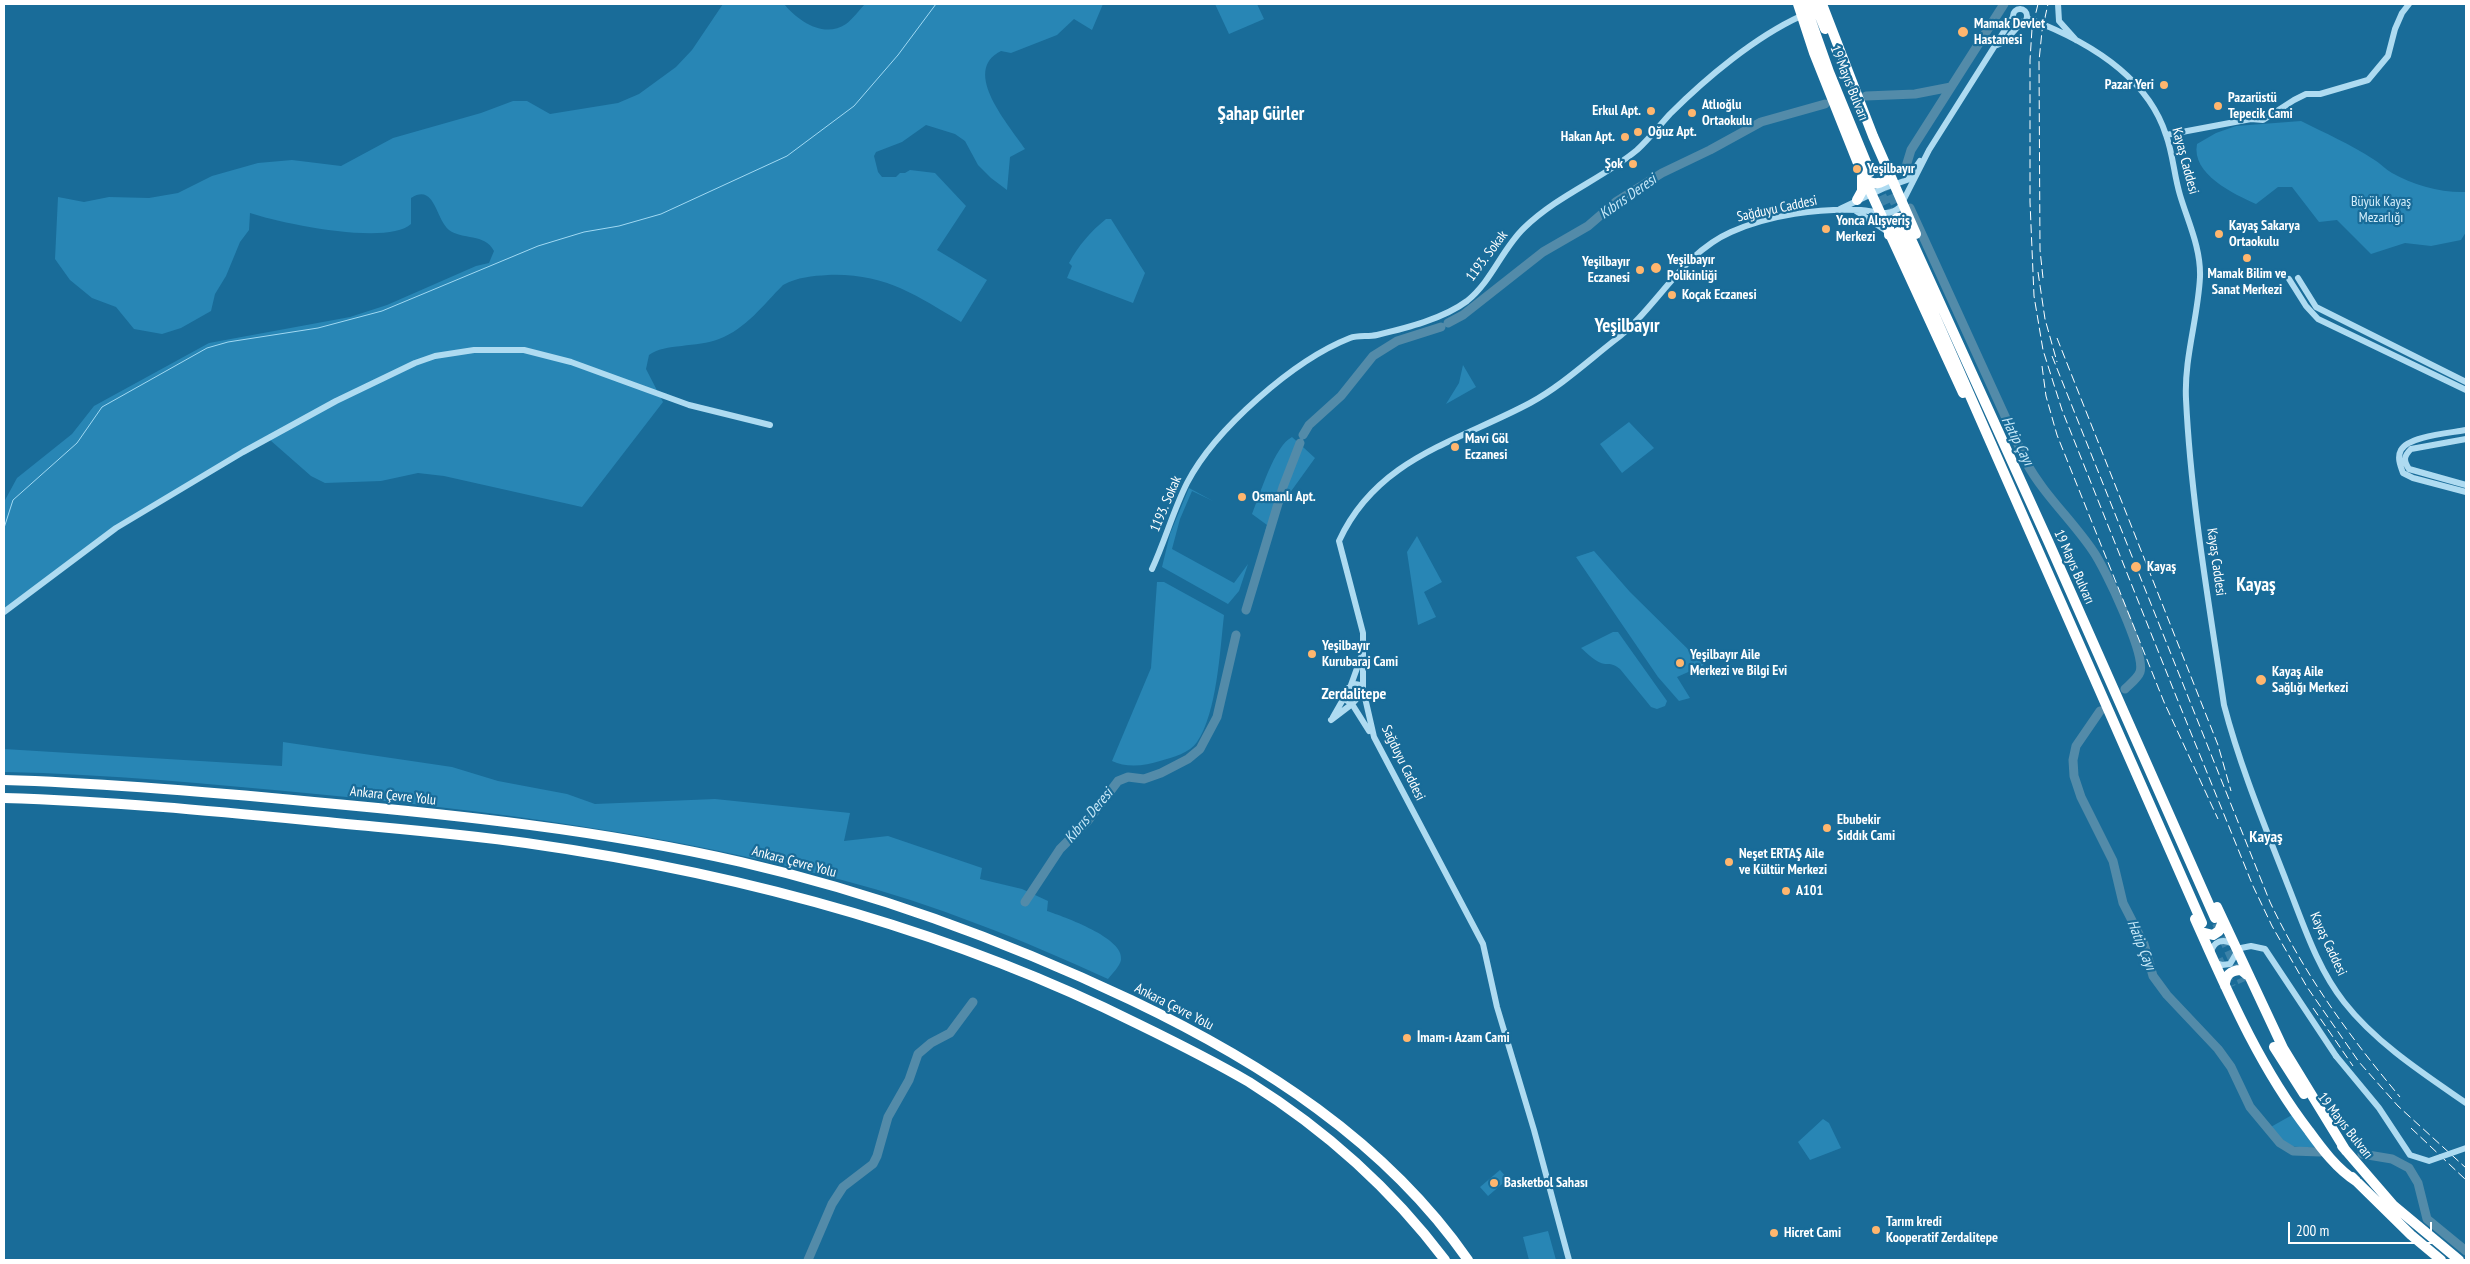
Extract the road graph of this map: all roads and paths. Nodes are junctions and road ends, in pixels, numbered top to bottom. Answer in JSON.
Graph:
{"nodes":[{"id":1,"x":1798,"y":4,"type":"edge"},
{"id":2,"x":1804,"y":4,"type":"edge"},
{"id":3,"x":1815,"y":4,"type":"edge"},
{"id":4,"x":1822,"y":4,"type":"edge"},
{"id":5,"x":2030,"y":4,"type":"edge"},
{"id":6,"x":2058,"y":4,"type":"edge"},
{"id":7,"x":2409,"y":4,"type":"edge"},
{"id":8,"x":2021,"y":6,"type":"edge"},
{"id":9,"x":1801,"y":16,"type":"junction"},
{"id":10,"x":2013,"y":16,"type":"junction"},
{"id":11,"x":2025,"y":18,"type":"junction"},
{"id":12,"x":2077,"y":42,"type":"junction"},
{"id":13,"x":1996,"y":46,"type":"junction"},
{"id":14,"x":2166,"y":135,"type":"junction"},
{"id":15,"x":1930,"y":150,"type":"junction"},
{"id":16,"x":1874,"y":169,"type":"junction"},
{"id":17,"x":1907,"y":180,"type":"junction"},
{"id":18,"x":1894,"y":184,"type":"junction"},
{"id":19,"x":1872,"y":194,"type":"junction"},
{"id":20,"x":1902,"y":203,"type":"junction"},
{"id":21,"x":1856,"y":205,"type":"junction"},
{"id":22,"x":1839,"y":209,"type":"junction"},
{"id":23,"x":1880,"y":213,"type":"junction"},
{"id":24,"x":1901,"y":229,"type":"junction"},
{"id":25,"x":2298,"y":278,"type":"dead end"},
{"id":26,"x":2289,"y":279,"type":"dead end"},
{"id":27,"x":2466,"y":382,"type":"edge"},
{"id":28,"x":2466,"y":390,"type":"edge"},
{"id":29,"x":770,"y":425,"type":"dead end"},
{"id":30,"x":2466,"y":430,"type":"edge"},
{"id":31,"x":2466,"y":439,"type":"edge"},
{"id":32,"x":2466,"y":485,"type":"edge"},
{"id":33,"x":2466,"y":492,"type":"edge"},
{"id":34,"x":1152,"y":570,"type":"dead end"},
{"id":35,"x":4,"y":612,"type":"edge"},
{"id":36,"x":1362,"y":653,"type":"junction"},
{"id":37,"x":1352,"y":685,"type":"junction"},
{"id":38,"x":1363,"y":689,"type":"junction"},
{"id":39,"x":1345,"y":696,"type":"junction"},
{"id":40,"x":1352,"y":704,"type":"junction"},
{"id":41,"x":1374,"y":737,"type":"junction"},
{"id":42,"x":4,"y":780,"type":"edge"},
{"id":43,"x":4,"y":798,"type":"edge"},
{"id":44,"x":2219,"y":920,"type":"junction"},
{"id":45,"x":2202,"y":928,"type":"junction"},
{"id":46,"x":2235,"y":949,"type":"junction"},
{"id":47,"x":2213,"y":958,"type":"junction"},
{"id":48,"x":2245,"y":978,"type":"junction"},
{"id":49,"x":2228,"y":987,"type":"junction"},
{"id":50,"x":2466,"y":1103,"type":"edge"},
{"id":51,"x":2321,"y":1143,"type":"junction"},
{"id":52,"x":2466,"y":1148,"type":"edge"},
{"id":53,"x":2356,"y":1181,"type":"junction"},
{"id":54,"x":1444,"y":1260,"type":"edge"},
{"id":55,"x":1468,"y":1260,"type":"edge"},
{"id":56,"x":1569,"y":1260,"type":"edge"},
{"id":57,"x":2441,"y":1260,"type":"edge"},
{"id":58,"x":2459,"y":1260,"type":"edge"}],
"edges":[{"from":1,"to":9,"type":"highway"},
{"from":2,"to":16,"type":"highway","name":"19 Mayıs Bulvarı"},
{"from":3,"to":16,"type":"highway","name":"19 Mayıs Bulvarı"},
{"from":4,"to":16,"type":"highway"},
{"from":5,"to":11,"type":"street"},
{"from":6,"to":12,"type":"street"},
{"from":7,"to":14,"type":"street"},
{"from":8,"to":10,"type":"street"},
{"from":8,"to":11,"type":"street"},
{"from":9,"to":16,"type":"highway"},
{"from":9,"to":34,"type":"street","name":"1193. Sokak"},
{"from":10,"to":11,"type":"street"},
{"from":10,"to":13,"type":"street"},
{"from":11,"to":12,"type":"street","name":"Kayaş Caddesi"},
{"from":11,"to":13,"type":"street"},
{"from":12,"to":14,"type":"street","name":"Kayaş Caddesi"},
{"from":13,"to":15,"type":"street"},
{"from":14,"to":50,"type":"street","name":"Kayaş Caddesi"},
{"from":15,"to":17,"type":"street"},
{"from":15,"to":20,"type":"street"},
{"from":16,"to":17,"type":"street"},
{"from":16,"to":18,"type":"highway"},
{"from":16,"to":19,"type":"highway"},
{"from":16,"to":21,"type":"highway"},
{"from":17,"to":18,"type":"street"},
{"from":18,"to":19,"type":"street"},
{"from":18,"to":20,"type":"highway"},
{"from":19,"to":21,"type":"street"},
{"from":19,"to":23,"type":"highway"},
{"from":20,"to":23,"type":"street"},
{"from":20,"to":24,"type":"highway"},
{"from":21,"to":22,"type":"street"},
{"from":21,"to":22,"type":"street"},
{"from":21,"to":23,"type":"street"},
{"from":21,"to":24,"type":"street"},
{"from":22,"to":36,"type":"street","name":"Sağduyu Caddesi"},
{"from":23,"to":24,"type":"highway"},
{"from":24,"to":44,"type":"highway","name":"19 Mayıs Bulvarı"},
{"from":24,"to":45,"type":"highway","name":"19 Mayıs Bulvarı"},
{"from":25,"to":27,"type":"street"},
{"from":26,"to":28,"type":"street"},
{"from":29,"to":35,"type":"street"},
{"from":30,"to":33,"type":"street"},
{"from":31,"to":32,"type":"street"},
{"from":36,"to":37,"type":"street"},
{"from":36,"to":38,"type":"street","name":"Sağduyu Caddesi"},
{"from":37,"to":38,"type":"street"},
{"from":37,"to":39,"type":"street"},
{"from":38,"to":40,"type":"street"},
{"from":38,"to":41,"type":"street","name":"Sağduyu Caddesi"},
{"from":39,"to":40,"type":"street"},
{"from":39,"to":40,"type":"street"},
{"from":40,"to":41,"type":"street"},
{"from":41,"to":56,"type":"street","name":"Sağduyu Caddesi"},
{"from":42,"to":55,"type":"highway","name":"Ankara Çevre Yolu"},
{"from":43,"to":54,"type":"highway"},
{"from":44,"to":45,"type":"highway"},
{"from":44,"to":46,"type":"highway","name":"19 Mayıs Bulvarı"},
{"from":45,"to":47,"type":"highway","name":"19 Mayıs Bulvarı"},
{"from":46,"to":47,"type":"street"},
{"from":46,"to":47,"type":"street"},
{"from":46,"to":48,"type":"highway","name":"19 Mayıs Bulvarı"},
{"from":46,"to":52,"type":"street","bridge":true},
{"from":47,"to":49,"type":"highway","name":"19 Mayıs Bulvarı"},
{"from":48,"to":49,"type":"highway"},
{"from":48,"to":58,"type":"highway","name":"19 Mayıs Bulvarı"},
{"from":49,"to":51,"type":"highway","name":"19 Mayıs Bulvarı"},
{"from":51,"to":53,"type":"highway","name":"19 Mayıs Bulvarı"},
{"from":51,"to":53,"type":"highway"},
{"from":53,"to":57,"type":"highway","name":"19 Mayıs Bulvarı"}]}
